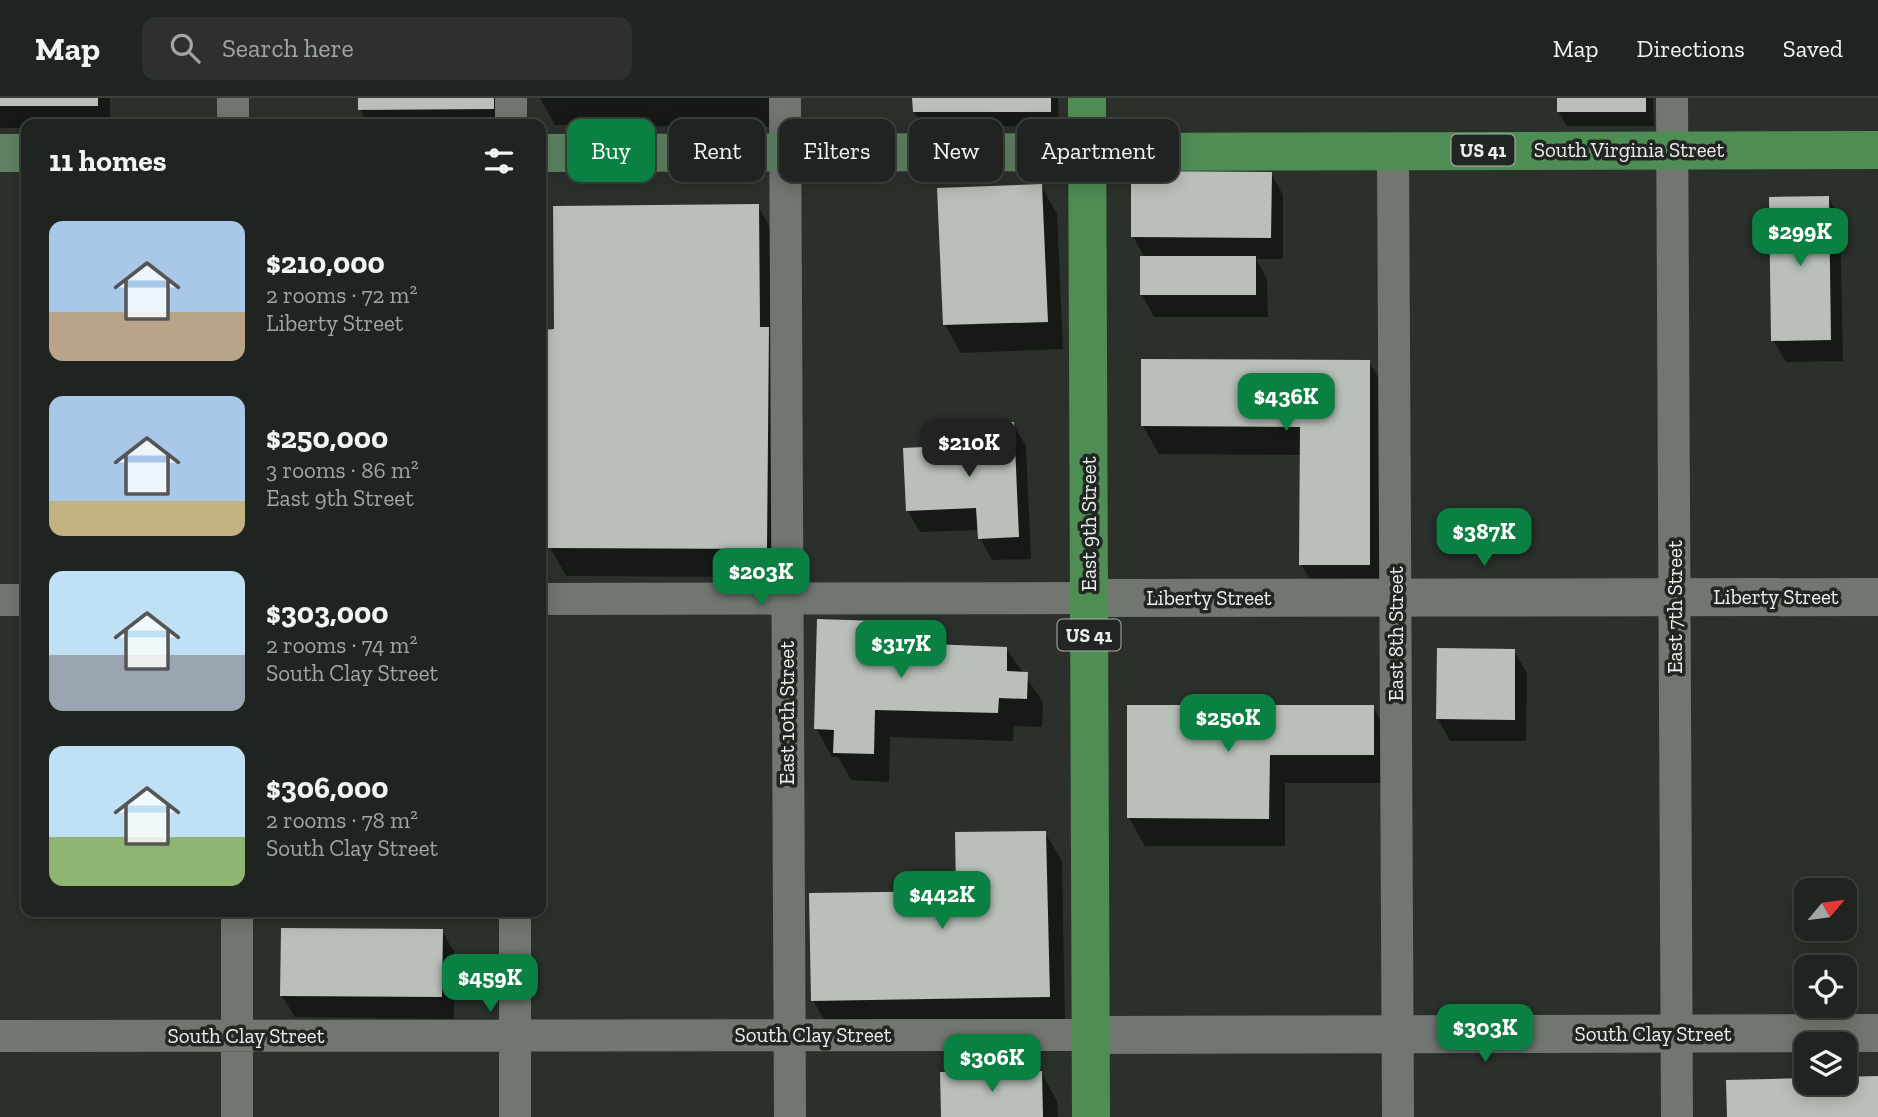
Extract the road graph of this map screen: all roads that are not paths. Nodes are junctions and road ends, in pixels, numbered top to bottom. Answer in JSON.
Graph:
{"nodes":[{"id":1,"x":233,"y":98,"type":"edge"},
{"id":2,"x":511,"y":98,"type":"edge"},
{"id":3,"x":785,"y":98,"type":"edge"},
{"id":4,"x":1087,"y":98,"type":"edge"},
{"id":5,"x":1672,"y":98,"type":"edge"},
{"id":6,"x":233,"y":119,"type":"edge"},
{"id":7,"x":511,"y":119,"type":"edge"},
{"id":8,"x":785,"y":119,"type":"edge"},
{"id":9,"x":1087,"y":119,"type":"edge"},
{"id":10,"x":1673,"y":150,"type":"junction"},
{"id":11,"x":1878,"y":150,"type":"edge"},
{"id":12,"x":1393,"y":151,"type":"junction"},
{"id":13,"x":1017,"y":152,"type":"edge"},
{"id":14,"x":1179,"y":152,"type":"edge"},
{"id":15,"x":0,"y":153,"type":"edge"},
{"id":16,"x":21,"y":153,"type":"edge"},
{"id":17,"x":546,"y":153,"type":"edge"},
{"id":18,"x":779,"y":153,"type":"edge"},
{"id":19,"x":895,"y":153,"type":"edge"},
{"id":20,"x":785,"y":182,"type":"edge"},
{"id":21,"x":1087,"y":182,"type":"edge"},
{"id":22,"x":1675,"y":597,"type":"junction"},
{"id":23,"x":1878,"y":597,"type":"edge"},
{"id":24,"x":1089,"y":598,"type":"junction"},
{"id":25,"x":1395,"y":598,"type":"junction"},
{"id":26,"x":546,"y":599,"type":"edge"},
{"id":27,"x":787,"y":599,"type":"junction"},
{"id":28,"x":0,"y":600,"type":"edge"},
{"id":29,"x":21,"y":600,"type":"edge"},
{"id":30,"x":237,"y":917,"type":"edge"},
{"id":31,"x":515,"y":917,"type":"edge"},
{"id":32,"x":1878,"y":1033,"type":"edge"},
{"id":33,"x":1398,"y":1034,"type":"junction"},
{"id":34,"x":1677,"y":1034,"type":"junction"},
{"id":35,"x":789,"y":1035,"type":"junction"},
{"id":36,"x":1091,"y":1035,"type":"junction"},
{"id":37,"x":0,"y":1036,"type":"edge"},
{"id":38,"x":238,"y":1036,"type":"junction"},
{"id":39,"x":516,"y":1036,"type":"junction"},
{"id":40,"x":237,"y":1117,"type":"edge"},
{"id":41,"x":515,"y":1117,"type":"edge"},
{"id":42,"x":790,"y":1117,"type":"edge"},
{"id":43,"x":1091,"y":1117,"type":"edge"},
{"id":44,"x":1398,"y":1117,"type":"edge"},
{"id":45,"x":1677,"y":1117,"type":"edge"}],
"edges":[{"from":1,"to":6,"type":"street"},
{"from":2,"to":7,"type":"street"},
{"from":3,"to":8,"type":"street","name":"East 10th Street"},
{"from":4,"to":9,"type":"main road","name":"East 9th Street","number":"US 41"},
{"from":5,"to":10,"type":"street","name":"East 7th Street"},
{"from":10,"to":11,"type":"main road","name":"South Virginia Street","number":"US 41"},
{"from":10,"to":12,"type":"main road","name":"South Virginia Street","number":"US 41"},
{"from":10,"to":22,"type":"street","name":"East 7th Street"},
{"from":12,"to":14,"type":"main road","name":"South Virginia Street","number":"US 41"},
{"from":12,"to":25,"type":"street","name":"East 8th Street"},
{"from":13,"to":19,"type":"main road","name":"South Virginia Street"},
{"from":15,"to":16,"type":"main road"},
{"from":17,"to":18,"type":"main road","name":"South Virginia Street"},
{"from":20,"to":27,"type":"street","name":"East 10th Street"},
{"from":21,"to":24,"type":"main road","name":"East 9th Street","number":"US 41"},
{"from":22,"to":23,"type":"street","name":"Liberty Street"},
{"from":22,"to":25,"type":"street","name":"Liberty Street"},
{"from":22,"to":34,"type":"street","name":"East 7th Street"},
{"from":24,"to":25,"type":"street","name":"Liberty Street"},
{"from":24,"to":27,"type":"street","name":"Liberty Street"},
{"from":24,"to":36,"type":"main road","name":"East 9th Street","number":"US 41"},
{"from":25,"to":33,"type":"street","name":"East 8th Street"},
{"from":26,"to":27,"type":"street","name":"Liberty Street"},
{"from":27,"to":35,"type":"street","name":"East 10th Street"},
{"from":28,"to":29,"type":"street"},
{"from":30,"to":38,"type":"street"},
{"from":31,"to":39,"type":"street"},
{"from":32,"to":34,"type":"street","name":"South Clay Street"},
{"from":33,"to":34,"type":"street","name":"South Clay Street"},
{"from":33,"to":36,"type":"street","name":"South Clay Street"},
{"from":33,"to":44,"type":"street","name":"East 8th Street"},
{"from":34,"to":45,"type":"street","name":"East 7th Street"},
{"from":35,"to":36,"type":"street","name":"South Clay Street"},
{"from":35,"to":39,"type":"street","name":"South Clay Street"},
{"from":35,"to":42,"type":"street","name":"East 10th Street"},
{"from":36,"to":43,"type":"main road","name":"East 9th Street","number":"US 41"},
{"from":37,"to":38,"type":"street","name":"South Clay Street"},
{"from":38,"to":39,"type":"street","name":"South Clay Street"},
{"from":38,"to":40,"type":"street"},
{"from":39,"to":41,"type":"street"}]}
